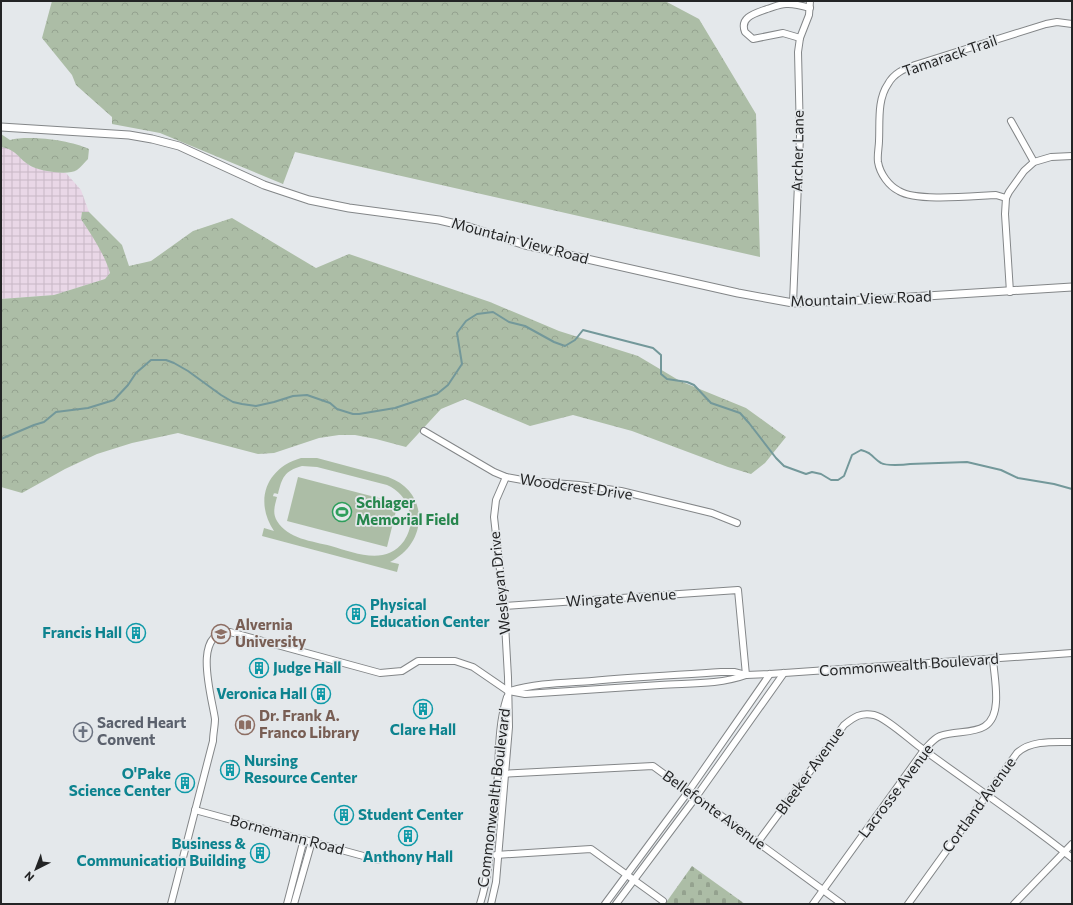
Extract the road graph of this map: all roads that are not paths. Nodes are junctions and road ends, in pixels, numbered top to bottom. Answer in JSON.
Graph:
{"nodes":[{"id":1,"x":810,"y":4,"type":"edge"},
{"id":2,"x":1072,"y":24,"type":"edge"},
{"id":3,"x":800,"y":38,"type":"junction"},
{"id":4,"x":1011,"y":121,"type":"dead end"},
{"id":5,"x":1,"y":127,"type":"edge"},
{"id":6,"x":1072,"y":156,"type":"edge"},
{"id":7,"x":1034,"y":162,"type":"junction"},
{"id":8,"x":1006,"y":198,"type":"junction"},
{"id":9,"x":1072,"y":287,"type":"edge"},
{"id":10,"x":1010,"y":292,"type":"junction"},
{"id":11,"x":793,"y":303,"type":"junction"},
{"id":12,"x":424,"y":432,"type":"dead end"},
{"id":13,"x":506,"y":477,"type":"junction"},
{"id":14,"x":737,"y":523,"type":"dead end"},
{"id":15,"x":504,"y":606,"type":"junction"},
{"id":16,"x":1072,"y":653,"type":"edge"},
{"id":17,"x":993,"y":659,"type":"junction"},
{"id":18,"x":784,"y":673,"type":"junction"},
{"id":19,"x":770,"y":674,"type":"junction"},
{"id":20,"x":746,"y":675,"type":"junction"},
{"id":21,"x":508,"y":691,"type":"junction"},
{"id":22,"x":1072,"y":742,"type":"edge"},
{"id":23,"x":924,"y":750,"type":"junction"},
{"id":24,"x":498,"y":774,"type":"junction"},
{"id":25,"x":505,"y":774,"type":"junction"},
{"id":26,"x":688,"y":792,"type":"junction"},
{"id":27,"x":987,"y":795,"type":"junction"},
{"id":28,"x":696,"y":797,"type":"junction"},
{"id":29,"x":195,"y":810,"type":"junction"},
{"id":30,"x":304,"y":839,"type":"junction"},
{"id":31,"x":312,"y":841,"type":"junction"},
{"id":32,"x":758,"y":842,"type":"junction"},
{"id":33,"x":1072,"y":844,"type":"edge"},
{"id":34,"x":1064,"y":852,"type":"junction"},
{"id":35,"x":498,"y":854,"type":"junction"},
{"id":36,"x":490,"y":855,"type":"junction"},
{"id":37,"x":1072,"y":858,"type":"edge"},
{"id":38,"x":378,"y":860,"type":"dead end"},
{"id":39,"x":627,"y":875,"type":"junction"},
{"id":40,"x":634,"y":880,"type":"junction"},
{"id":41,"x":824,"y":890,"type":"junction"},
{"id":42,"x":663,"y":901,"type":"dead end"},
{"id":43,"x":171,"y":904,"type":"edge"},
{"id":44,"x":287,"y":904,"type":"edge"},
{"id":45,"x":294,"y":904,"type":"edge"},
{"id":46,"x":480,"y":904,"type":"edge"},
{"id":47,"x":491,"y":904,"type":"edge"},
{"id":48,"x":606,"y":904,"type":"edge"},
{"id":49,"x":616,"y":904,"type":"edge"},
{"id":50,"x":813,"y":904,"type":"edge"},
{"id":51,"x":842,"y":904,"type":"edge"},
{"id":52,"x":908,"y":904,"type":"edge"},
{"id":53,"x":1014,"y":904,"type":"edge"}],
"edges":[{"from":1,"to":3,"type":"street","name":"Archer Lane"},
{"from":1,"to":3,"type":"street"},
{"from":2,"to":8,"type":"street","name":"Tamarack Trail"},
{"from":3,"to":11,"type":"street","name":"Archer Lane"},
{"from":4,"to":7,"type":"street"},
{"from":5,"to":11,"type":"street","name":"Mountain View Road"},
{"from":6,"to":7,"type":"street"},
{"from":7,"to":8,"type":"street"},
{"from":8,"to":10,"type":"street"},
{"from":9,"to":10,"type":"street","name":"Mountain View Road"},
{"from":10,"to":11,"type":"street","name":"Mountain View Road"},
{"from":12,"to":13,"type":"street","name":"Woodcrest Drive"},
{"from":13,"to":14,"type":"street","name":"Woodcrest Drive"},
{"from":13,"to":15,"type":"street","name":"Wesleyan Drive"},
{"from":15,"to":20,"type":"street","name":"Wingate Avenue"},
{"from":15,"to":21,"type":"street","name":"Wesleyan Drive"},
{"from":16,"to":17,"type":"street","name":"Commonwealth Boulevard"},
{"from":17,"to":18,"type":"street","name":"Commonwealth Boulevard"},
{"from":17,"to":23,"type":"street","name":"Lacrosse Avenue"},
{"from":18,"to":19,"type":"street","name":"Commonwealth Boulevard"},
{"from":18,"to":28,"type":"street"},
{"from":19,"to":20,"type":"street","name":"Commonwealth Boulevard"},
{"from":19,"to":26,"type":"street"},
{"from":20,"to":21,"type":"street","name":"Commonwealth Boulevard"},
{"from":20,"to":21,"type":"street","name":"Commonwealth Boulevard"},
{"from":21,"to":24,"type":"street","name":"Commonwealth Boulevard"},
{"from":21,"to":25,"type":"street","name":"Commonwealth Boulevard"},
{"from":21,"to":29,"type":"street"},
{"from":22,"to":27,"type":"street","name":"Cortland Avenue"},
{"from":23,"to":27,"type":"street"},
{"from":23,"to":32,"type":"street","name":"Bleeker Avenue"},
{"from":23,"to":41,"type":"street","name":"Lacrosse Avenue"},
{"from":24,"to":25,"type":"street","name":"Bellefonte Avenue"},
{"from":24,"to":36,"type":"street","name":"Commonwealth Boulevard"},
{"from":25,"to":26,"type":"street","name":"Bellefonte Avenue"},
{"from":25,"to":35,"type":"street","name":"Commonwealth Boulevard"},
{"from":26,"to":28,"type":"street","name":"Bellefonte Avenue"},
{"from":26,"to":39,"type":"street"},
{"from":27,"to":34,"type":"street"},
{"from":27,"to":52,"type":"street","name":"Cortland Avenue"},
{"from":28,"to":32,"type":"street","name":"Bellefonte Avenue"},
{"from":28,"to":40,"type":"street"},
{"from":29,"to":30,"type":"street","name":"Bornemann Road"},
{"from":29,"to":43,"type":"street"},
{"from":30,"to":31,"type":"street","name":"Bornemann Road"},
{"from":30,"to":44,"type":"street"},
{"from":31,"to":38,"type":"street","name":"Bornemann Road"},
{"from":31,"to":45,"type":"street"},
{"from":32,"to":41,"type":"street","name":"Bellefonte Avenue"},
{"from":33,"to":34,"type":"street"},
{"from":34,"to":37,"type":"street"},
{"from":34,"to":53,"type":"street"},
{"from":35,"to":36,"type":"street"},
{"from":35,"to":39,"type":"street"},
{"from":35,"to":47,"type":"street","name":"Commonwealth Boulevard"},
{"from":36,"to":46,"type":"street","name":"Commonwealth Boulevard"},
{"from":39,"to":40,"type":"street"},
{"from":39,"to":48,"type":"street"},
{"from":40,"to":42,"type":"street"},
{"from":40,"to":49,"type":"street"},
{"from":41,"to":50,"type":"street","name":"Lacrosse Avenue"},
{"from":41,"to":51,"type":"street","name":"Bellefonte Avenue"}]}
